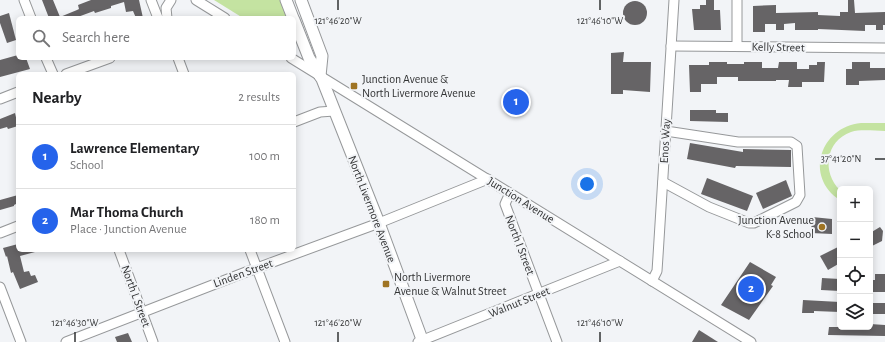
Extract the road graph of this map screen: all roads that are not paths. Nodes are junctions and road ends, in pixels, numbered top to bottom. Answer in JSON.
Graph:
{"nodes":[{"id":1,"x":24,"y":0,"type":"edge"},
{"id":2,"x":151,"y":0,"type":"edge"},
{"id":3,"x":160,"y":0,"type":"edge"},
{"id":4,"x":170,"y":0,"type":"edge"},
{"id":5,"x":196,"y":0,"type":"edge"},
{"id":6,"x":286,"y":0,"type":"edge"},
{"id":7,"x":300,"y":0,"type":"edge"},
{"id":8,"x":674,"y":0,"type":"edge"},
{"id":9,"x":737,"y":0,"type":"edge"},
{"id":10,"x":156,"y":14,"type":"edge"},
{"id":11,"x":30,"y":16,"type":"edge"},
{"id":12,"x":167,"y":16,"type":"edge"},
{"id":13,"x":222,"y":16,"type":"edge"},
{"id":14,"x":292,"y":16,"type":"edge"},
{"id":15,"x":296,"y":28,"type":"edge"},
{"id":16,"x":671,"y":46,"type":"junction"},
{"id":17,"x":737,"y":46,"type":"junction"},
{"id":18,"x":885,"y":48,"type":"edge"},
{"id":19,"x":47,"y":60,"type":"edge"},
{"id":20,"x":104,"y":60,"type":"edge"},
{"id":21,"x":179,"y":60,"type":"edge"},
{"id":22,"x":294,"y":60,"type":"edge"},
{"id":23,"x":52,"y":72,"type":"edge"},
{"id":24,"x":72,"y":72,"type":"edge"},
{"id":25,"x":183,"y":72,"type":"edge"},
{"id":26,"x":320,"y":76,"type":"junction"},
{"id":27,"x":16,"y":93,"type":"edge"},
{"id":28,"x":0,"y":98,"type":"edge"},
{"id":29,"x":334,"y":111,"type":"junction"},
{"id":30,"x":296,"y":121,"type":"edge"},
{"id":31,"x":666,"y":131,"type":"junction"},
{"id":32,"x":488,"y":179,"type":"junction"},
{"id":33,"x":663,"y":182,"type":"junction"},
{"id":34,"x":510,"y":193,"type":"junction"},
{"id":35,"x":379,"y":223,"type":"junction"},
{"id":36,"x":16,"y":227,"type":"edge"},
{"id":37,"x":0,"y":233,"type":"edge"},
{"id":38,"x":120,"y":252,"type":"edge"},
{"id":39,"x":251,"y":252,"type":"edge"},
{"id":40,"x":620,"y":261,"type":"junction"},
{"id":41,"x":257,"y":268,"type":"junction"},
{"id":42,"x":652,"y":281,"type":"junction"},
{"id":43,"x":0,"y":287,"type":"edge"},
{"id":44,"x":539,"y":294,"type":"junction"},
{"id":45,"x":142,"y":312,"type":"junction"},
{"id":46,"x":21,"y":342,"type":"edge"},
{"id":47,"x":66,"y":342,"type":"edge"},
{"id":48,"x":153,"y":342,"type":"edge"},
{"id":49,"x":285,"y":342,"type":"edge"},
{"id":50,"x":421,"y":342,"type":"edge"},
{"id":51,"x":557,"y":342,"type":"edge"},
{"id":52,"x":751,"y":342,"type":"edge"}],
"edges":[{"from":1,"to":11,"type":"street"},
{"from":2,"to":10,"type":"street"},
{"from":3,"to":10,"type":"street"},
{"from":4,"to":12,"type":"street"},
{"from":5,"to":13,"type":"street"},
{"from":6,"to":14,"type":"main road","name":"North Livermore Avenue"},
{"from":7,"to":26,"type":"main road","name":"North Livermore Avenue"},
{"from":8,"to":16,"type":"street","name":"Enos Way"},
{"from":9,"to":17,"type":"street"},
{"from":15,"to":26,"type":"main road","name":"North Livermore Avenue"},
{"from":16,"to":17,"type":"street","name":"Kelly Street"},
{"from":16,"to":31,"type":"street","name":"Enos Way"},
{"from":17,"to":18,"type":"street","name":"Kelly Street"},
{"from":19,"to":23,"type":"street"},
{"from":20,"to":24,"type":"street"},
{"from":21,"to":25,"type":"street"},
{"from":22,"to":26,"type":"street","name":"Junction Avenue"},
{"from":26,"to":29,"type":"main road","name":"North Livermore Avenue"},
{"from":26,"to":32,"type":"street","name":"Junction Avenue"},
{"from":27,"to":28,"type":"street"},
{"from":29,"to":30,"type":"street"},
{"from":29,"to":35,"type":"main road","name":"North Livermore Avenue"},
{"from":31,"to":33,"type":"street","name":"Enos Way"},
{"from":31,"to":33,"type":"street"},
{"from":32,"to":34,"type":"street","name":"Junction Avenue"},
{"from":32,"to":35,"type":"street","name":"Linden Street"},
{"from":33,"to":42,"type":"street","name":"Enos Way"},
{"from":34,"to":40,"type":"street","name":"Junction Avenue"},
{"from":34,"to":44,"type":"street","name":"North I Street"},
{"from":35,"to":41,"type":"street","name":"Linden Street"},
{"from":35,"to":50,"type":"main road","name":"North Livermore Avenue"},
{"from":36,"to":37,"type":"street"},
{"from":38,"to":45,"type":"street","name":"North L Street"},
{"from":39,"to":41,"type":"street"},
{"from":40,"to":42,"type":"street","name":"Junction Avenue"},
{"from":40,"to":44,"type":"street","name":"Walnut Street"},
{"from":41,"to":45,"type":"street","name":"Linden Street"},
{"from":41,"to":49,"type":"street"},
{"from":42,"to":52,"type":"street","name":"Junction Avenue"},
{"from":43,"to":46,"type":"street"},
{"from":44,"to":50,"type":"street","name":"Walnut Street"},
{"from":44,"to":51,"type":"street","name":"North I Street"},
{"from":45,"to":47,"type":"street","name":"Linden Street"},
{"from":45,"to":48,"type":"street","name":"North L Street"}]}
